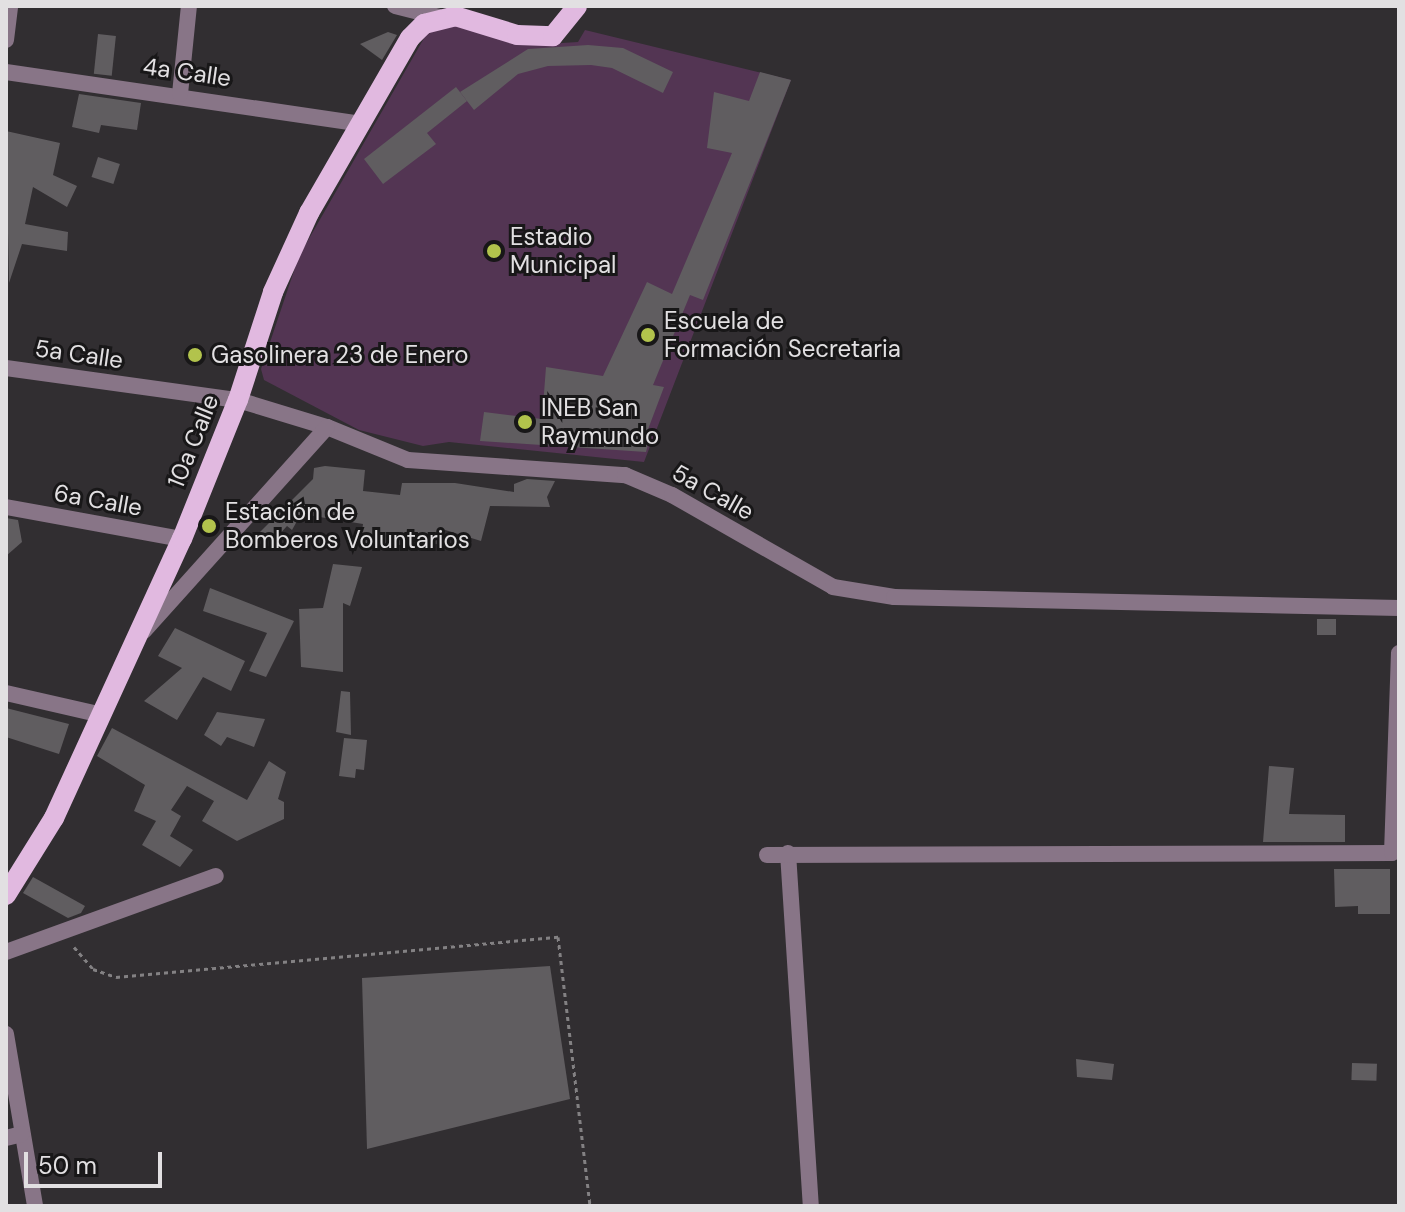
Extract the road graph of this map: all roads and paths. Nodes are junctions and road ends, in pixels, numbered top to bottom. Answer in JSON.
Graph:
{"nodes":[{"id":1,"x":10,"y":6,"type":"edge"},
{"id":2,"x":189,"y":6,"type":"edge"},
{"id":3,"x":395,"y":6,"type":"edge"},
{"id":4,"x":577,"y":6,"type":"edge"},
{"id":5,"x":439,"y":17,"type":"junction"},
{"id":6,"x":6,"y":40,"type":"edge"},
{"id":7,"x":6,"y":72,"type":"edge"},
{"id":8,"x":180,"y":94,"type":"junction"},
{"id":9,"x":361,"y":124,"type":"junction"},
{"id":10,"x":6,"y":368,"type":"edge"},
{"id":11,"x":238,"y":400,"type":"junction"},
{"id":12,"x":327,"y":427,"type":"junction"},
{"id":13,"x":6,"y":507,"type":"edge"},
{"id":14,"x":182,"y":539,"type":"junction"},
{"id":15,"x":1399,"y":608,"type":"edge"},
{"id":16,"x":137,"y":638,"type":"junction"},
{"id":17,"x":1399,"y":653,"type":"edge"},
{"id":18,"x":6,"y":693,"type":"edge"},
{"id":19,"x":102,"y":715,"type":"junction"},
{"id":20,"x":788,"y":853,"type":"junction"},
{"id":21,"x":767,"y":855,"type":"dead end"},
{"id":22,"x":216,"y":876,"type":"dead end"},
{"id":23,"x":6,"y":895,"type":"edge"},
{"id":24,"x":62,"y":933,"type":"junction"},
{"id":25,"x":6,"y":952,"type":"edge"},
{"id":26,"x":6,"y":1034,"type":"edge"},
{"id":27,"x":14,"y":1136,"type":"edge"},
{"id":28,"x":35,"y":1206,"type":"edge"},
{"id":29,"x":590,"y":1206,"type":"edge"},
{"id":30,"x":811,"y":1206,"type":"edge"}],
"edges":[{"from":1,"to":6,"type":"street"},
{"from":2,"to":8,"type":"street"},
{"from":3,"to":5,"type":"street"},
{"from":4,"to":5,"type":"main road"},
{"from":5,"to":9,"type":"main road","name":"10a Calle"},
{"from":7,"to":8,"type":"street","name":"4a Calle"},
{"from":8,"to":9,"type":"street","name":"4a Calle"},
{"from":9,"to":11,"type":"main road","name":"10a Calle"},
{"from":10,"to":11,"type":"street","name":"5a Calle"},
{"from":11,"to":12,"type":"street","name":"5a Calle"},
{"from":11,"to":14,"type":"main road","name":"10a Calle"},
{"from":12,"to":15,"type":"street","name":"5a Calle"},
{"from":12,"to":16,"type":"street"},
{"from":13,"to":14,"type":"street","name":"6a Calle"},
{"from":14,"to":16,"type":"main road","name":"10a Calle"},
{"from":16,"to":19,"type":"main road","name":"10a Calle"},
{"from":17,"to":20,"type":"street"},
{"from":18,"to":19,"type":"street"},
{"from":19,"to":23,"type":"main road","name":"10a Calle"},
{"from":20,"to":21,"type":"street"},
{"from":20,"to":30,"type":"street"},
{"from":22,"to":24,"type":"street"},
{"from":24,"to":25,"type":"street"},
{"from":24,"to":29,"type":"path"},
{"from":26,"to":27,"type":"street"},
{"from":27,"to":28,"type":"street"}]}
